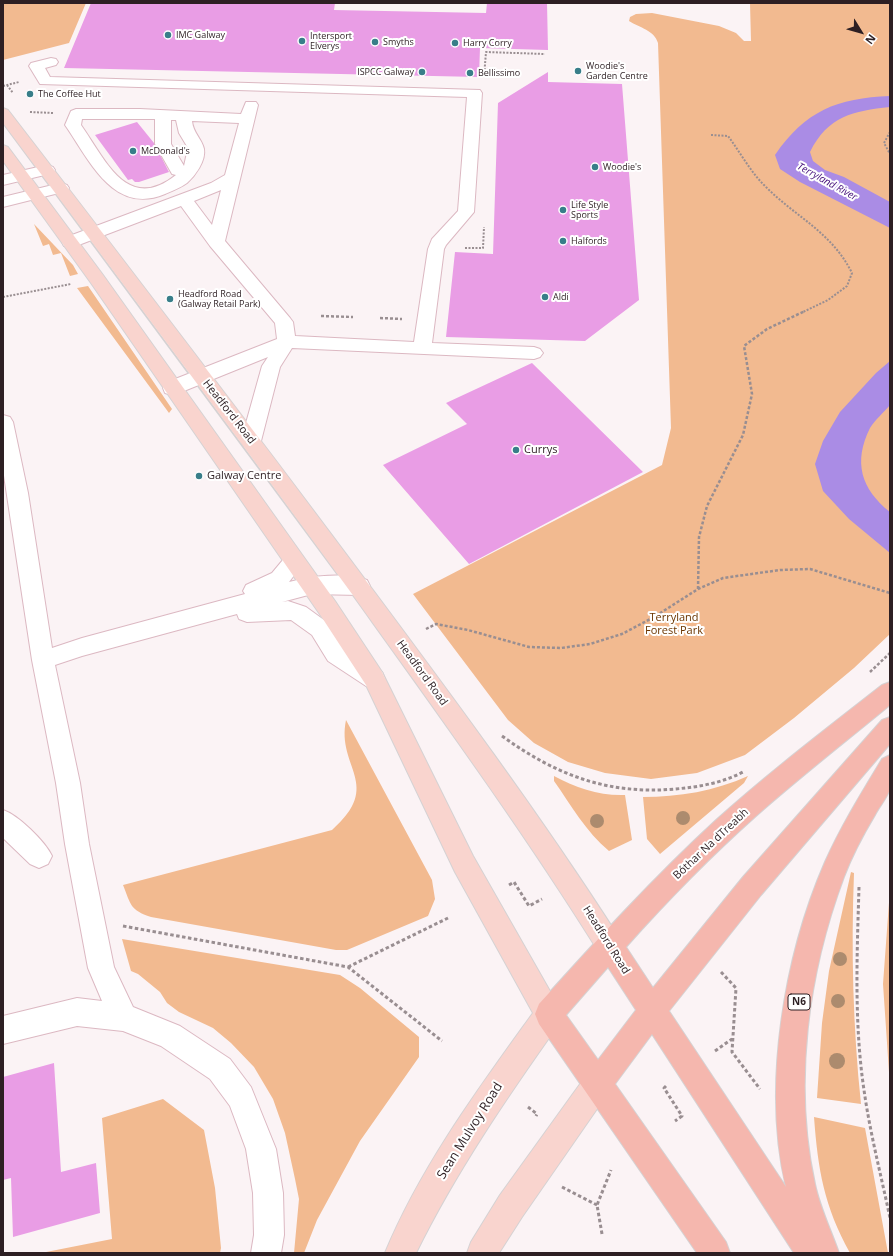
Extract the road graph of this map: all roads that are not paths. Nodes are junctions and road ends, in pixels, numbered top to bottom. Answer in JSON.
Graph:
{"nodes":[{"id":1,"x":51,"y":62,"type":"dead end"},
{"id":2,"x":257,"y":88,"type":"junction"},
{"id":3,"x":3,"y":113,"type":"edge"},
{"id":4,"x":184,"y":116,"type":"junction"},
{"id":5,"x":247,"y":119,"type":"junction"},
{"id":6,"x":162,"y":122,"type":"junction"},
{"id":7,"x":84,"y":138,"type":"junction"},
{"id":8,"x":3,"y":150,"type":"edge"},
{"id":9,"x":46,"y":170,"type":"junction"},
{"id":10,"x":21,"y":176,"type":"junction"},
{"id":11,"x":232,"y":177,"type":"junction"},
{"id":12,"x":3,"y":180,"type":"edge"},
{"id":13,"x":61,"y":188,"type":"junction"},
{"id":14,"x":36,"y":196,"type":"junction"},
{"id":15,"x":184,"y":199,"type":"junction"},
{"id":16,"x":3,"y":202,"type":"edge"},
{"id":17,"x":94,"y":233,"type":"junction"},
{"id":18,"x":70,"y":242,"type":"junction"},
{"id":19,"x":216,"y":242,"type":"junction"},
{"id":20,"x":287,"y":342,"type":"junction"},
{"id":21,"x":422,"y":349,"type":"junction"},
{"id":22,"x":534,"y":353,"type":"dead end"},
{"id":23,"x":201,"y":376,"type":"junction"},
{"id":24,"x":172,"y":388,"type":"junction"},
{"id":25,"x":3,"y":422,"type":"edge"},
{"id":26,"x":251,"y":441,"type":"junction"},
{"id":27,"x":294,"y":560,"type":"junction"},
{"id":28,"x":312,"y":585,"type":"junction"},
{"id":29,"x":359,"y":586,"type":"junction"},
{"id":30,"x":212,"y":611,"type":"junction"},
{"id":31,"x":43,"y":660,"type":"junction"},
{"id":32,"x":374,"y":679,"type":"junction"},
{"id":33,"x":890,"y":692,"type":"edge"},
{"id":34,"x":890,"y":727,"type":"edge"},
{"id":35,"x":890,"y":766,"type":"edge"},
{"id":36,"x":3,"y":821,"type":"edge"},
{"id":37,"x":39,"y":856,"type":"dead end"},
{"id":38,"x":609,"y":946,"type":"junction"},
{"id":39,"x":651,"y":1012,"type":"junction"},
{"id":40,"x":549,"y":1014,"type":"junction"},
{"id":41,"x":123,"y":1017,"type":"junction"},
{"id":42,"x":3,"y":1030,"type":"edge"},
{"id":43,"x":598,"y":1083,"type":"junction"},
{"id":44,"x":266,"y":1253,"type":"edge"},
{"id":45,"x":400,"y":1253,"type":"edge"},
{"id":46,"x":482,"y":1253,"type":"edge"},
{"id":47,"x":715,"y":1253,"type":"edge"},
{"id":48,"x":812,"y":1253,"type":"edge"},
{"id":49,"x":824,"y":1253,"type":"edge"}],
"edges":[{"from":1,"to":2,"type":"lane"},
{"from":2,"to":5,"type":"lane"},
{"from":2,"to":21,"type":"lane"},
{"from":3,"to":9,"type":"main road","name":"Headford Road"},
{"from":4,"to":5,"type":"lane"},
{"from":4,"to":6,"type":"lane"},
{"from":4,"to":7,"type":"lane"},
{"from":5,"to":11,"type":"lane"},
{"from":6,"to":7,"type":"lane"},
{"from":6,"to":7,"type":"lane"},
{"from":8,"to":10,"type":"main road"},
{"from":9,"to":10,"type":"lane"},
{"from":9,"to":13,"type":"main road","name":"Headford Road"},
{"from":10,"to":12,"type":"lane"},
{"from":10,"to":14,"type":"main road"},
{"from":11,"to":15,"type":"lane"},
{"from":11,"to":19,"type":"lane"},
{"from":13,"to":14,"type":"lane"},
{"from":13,"to":17,"type":"main road","name":"Headford Road"},
{"from":14,"to":16,"type":"lane"},
{"from":14,"to":18,"type":"main road"},
{"from":15,"to":17,"type":"lane"},
{"from":15,"to":19,"type":"lane"},
{"from":17,"to":18,"type":"lane"},
{"from":17,"to":23,"type":"main road","name":"Headford Road"},
{"from":18,"to":24,"type":"main road"},
{"from":19,"to":20,"type":"lane"},
{"from":20,"to":21,"type":"lane"},
{"from":20,"to":23,"type":"lane"},
{"from":20,"to":26,"type":"lane"},
{"from":21,"to":22,"type":"lane"},
{"from":23,"to":24,"type":"lane"},
{"from":23,"to":26,"type":"main road","name":"Headford Road"},
{"from":24,"to":27,"type":"main road"},
{"from":25,"to":31,"type":"lane"},
{"from":26,"to":29,"type":"main road","name":"Headford Road"},
{"from":27,"to":28,"type":"main road"},
{"from":27,"to":30,"type":"lane"},
{"from":28,"to":29,"type":"lane"},
{"from":28,"to":30,"type":"lane"},
{"from":28,"to":32,"type":"main road"},
{"from":29,"to":38,"type":"main road","name":"Headford Road"},
{"from":30,"to":31,"type":"lane"},
{"from":30,"to":32,"type":"lane"},
{"from":31,"to":41,"type":"lane"},
{"from":32,"to":40,"type":"main road"},
{"from":33,"to":38,"type":"highway","name":"Bóthar Na dTreabh"},
{"from":34,"to":39,"type":"highway"},
{"from":35,"to":49,"type":"highway","number":"N6"},
{"from":36,"to":37,"type":"lane"},
{"from":38,"to":39,"type":"highway","name":"Headford Road"},
{"from":38,"to":40,"type":"highway","name":"Bóthar Na dTreabh"},
{"from":39,"to":43,"type":"highway"},
{"from":39,"to":48,"type":"highway","name":"Headford Road"},
{"from":40,"to":43,"type":"highway"},
{"from":40,"to":45,"type":"main road","name":"Sean Mulvoy Road"},
{"from":41,"to":42,"type":"lane"},
{"from":41,"to":44,"type":"lane"},
{"from":43,"to":46,"type":"main road"},
{"from":43,"to":47,"type":"highway"}]}
